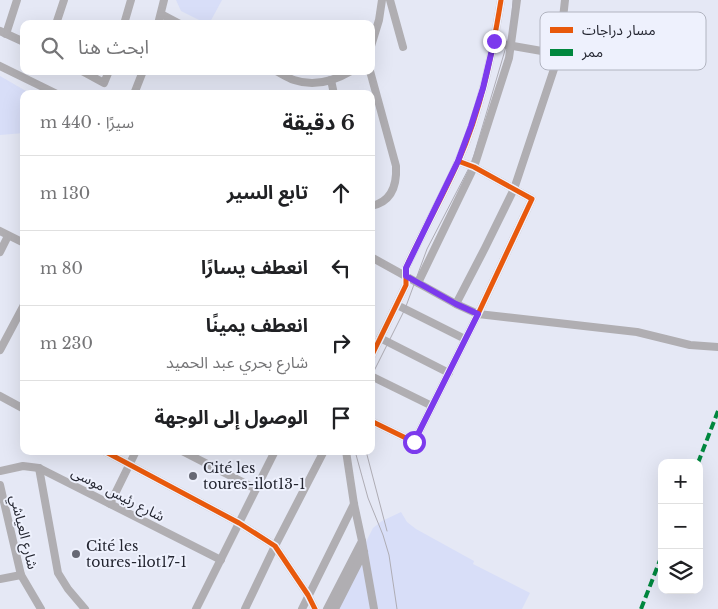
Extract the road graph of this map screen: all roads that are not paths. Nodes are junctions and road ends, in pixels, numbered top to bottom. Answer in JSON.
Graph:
{"nodes":[{"id":1,"x":17,"y":0,"type":"edge"},
{"id":2,"x":64,"y":0,"type":"edge"},
{"id":3,"x":131,"y":0,"type":"edge"},
{"id":4,"x":164,"y":0,"type":"edge"},
{"id":5,"x":382,"y":0,"type":"edge"},
{"id":6,"x":390,"y":0,"type":"edge"},
{"id":7,"x":501,"y":0,"type":"edge"},
{"id":8,"x":518,"y":0,"type":"edge"},
{"id":9,"x":161,"y":14,"type":"junction"},
{"id":10,"x":58,"y":20,"type":"edge"},
{"id":11,"x":125,"y":20,"type":"edge"},
{"id":12,"x":159,"y":20,"type":"edge"},
{"id":13,"x":172,"y":20,"type":"edge"},
{"id":14,"x":3,"y":33,"type":"edge"},
{"id":15,"x":375,"y":33,"type":"edge"},
{"id":16,"x":20,"y":40,"type":"edge"},
{"id":17,"x":494,"y":41,"type":"junction"},
{"id":18,"x":511,"y":45,"type":"junction"},
{"id":19,"x":403,"y":48,"type":"dead end"},
{"id":20,"x":540,"y":50,"type":"edge"},
{"id":21,"x":0,"y":66,"type":"edge"},
{"id":22,"x":554,"y":70,"type":"edge"},
{"id":23,"x":89,"y":75,"type":"edge"},
{"id":24,"x":107,"y":75,"type":"edge"},
{"id":25,"x":141,"y":75,"type":"edge"},
{"id":26,"x":284,"y":75,"type":"edge"},
{"id":27,"x":344,"y":75,"type":"edge"},
{"id":28,"x":371,"y":75,"type":"edge"},
{"id":29,"x":331,"y":80,"type":"junction"},
{"id":30,"x":49,"y":90,"type":"edge"},
{"id":31,"x":136,"y":90,"type":"edge"},
{"id":32,"x":333,"y":90,"type":"edge"},
{"id":33,"x":458,"y":161,"type":"junction"},
{"id":34,"x":474,"y":166,"type":"junction"},
{"id":35,"x":514,"y":189,"type":"junction"},
{"id":36,"x":375,"y":206,"type":"edge"},
{"id":37,"x":0,"y":232,"type":"edge"},
{"id":38,"x":8,"y":236,"type":"junction"},
{"id":39,"x":20,"y":242,"type":"edge"},
{"id":40,"x":0,"y":252,"type":"edge"},
{"id":41,"x":375,"y":259,"type":"edge"},
{"id":42,"x":406,"y":276,"type":"junction"},
{"id":43,"x":418,"y":283,"type":"junction"},
{"id":44,"x":397,"y":304,"type":"junction"},
{"id":45,"x":456,"y":304,"type":"junction"},
{"id":46,"x":20,"y":312,"type":"edge"},
{"id":47,"x":478,"y":314,"type":"junction"},
{"id":48,"x":380,"y":338,"type":"junction"},
{"id":49,"x":465,"y":339,"type":"junction"},
{"id":50,"x":718,"y":348,"type":"edge"},
{"id":51,"x":375,"y":349,"type":"edge"},
{"id":52,"x":0,"y":350,"type":"edge"},
{"id":53,"x":448,"y":372,"type":"junction"},
{"id":54,"x":375,"y":378,"type":"edge"},
{"id":55,"x":0,"y":396,"type":"edge"},
{"id":56,"x":20,"y":406,"type":"edge"},
{"id":57,"x":432,"y":406,"type":"junction"},
{"id":58,"x":375,"y":423,"type":"edge"},
{"id":59,"x":112,"y":455,"type":"edge"},
{"id":60,"x":134,"y":455,"type":"edge"},
{"id":61,"x":190,"y":455,"type":"edge"},
{"id":62,"x":273,"y":455,"type":"edge"},
{"id":63,"x":322,"y":455,"type":"edge"},
{"id":64,"x":347,"y":455,"type":"edge"},
{"id":65,"x":129,"y":464,"type":"junction"},
{"id":66,"x":40,"y":468,"type":"junction"},
{"id":67,"x":0,"y":470,"type":"edge"},
{"id":68,"x":0,"y":485,"type":"edge"},
{"id":69,"x":256,"y":489,"type":"junction"},
{"id":70,"x":2,"y":503,"type":"edge"},
{"id":71,"x":110,"y":504,"type":"junction"},
{"id":72,"x":354,"y":504,"type":"junction"},
{"id":73,"x":240,"y":523,"type":"junction"},
{"id":74,"x":362,"y":541,"type":"junction"},
{"id":75,"x":275,"y":546,"type":"junction"},
{"id":76,"x":364,"y":552,"type":"junction"},
{"id":77,"x":221,"y":560,"type":"junction"},
{"id":78,"x":21,"y":575,"type":"junction"},
{"id":79,"x":0,"y":580,"type":"edge"},
{"id":80,"x":308,"y":595,"type":"junction"},
{"id":81,"x":41,"y":609,"type":"edge"},
{"id":82,"x":85,"y":609,"type":"edge"},
{"id":83,"x":196,"y":609,"type":"edge"},
{"id":84,"x":245,"y":609,"type":"edge"},
{"id":85,"x":302,"y":609,"type":"edge"},
{"id":86,"x":315,"y":609,"type":"edge"},
{"id":87,"x":327,"y":609,"type":"edge"},
{"id":88,"x":335,"y":609,"type":"edge"},
{"id":89,"x":374,"y":609,"type":"edge"}],
"edges":[{"from":1,"to":14,"type":"street"},
{"from":2,"to":10,"type":"street"},
{"from":3,"to":11,"type":"street"},
{"from":4,"to":9,"type":"street"},
{"from":5,"to":15,"type":"street"},
{"from":6,"to":19,"type":"street"},
{"from":7,"to":17,"type":"street"},
{"from":8,"to":18,"type":"street"},
{"from":9,"to":12,"type":"street"},
{"from":9,"to":13,"type":"street"},
{"from":14,"to":16,"type":"street"},
{"from":17,"to":18,"type":"street"},
{"from":17,"to":33,"type":"street"},
{"from":18,"to":20,"type":"street"},
{"from":18,"to":34,"type":"street"},
{"from":21,"to":30,"type":"street"},
{"from":22,"to":35,"type":"street"},
{"from":23,"to":24,"type":"street"},
{"from":25,"to":31,"type":"street"},
{"from":26,"to":29,"type":"street"},
{"from":27,"to":29,"type":"street"},
{"from":28,"to":36,"type":"street"},
{"from":29,"to":32,"type":"street"},
{"from":33,"to":34,"type":"street"},
{"from":33,"to":42,"type":"street"},
{"from":34,"to":35,"type":"street"},
{"from":34,"to":43,"type":"street"},
{"from":35,"to":45,"type":"street"},
{"from":35,"to":47,"type":"street"},
{"from":37,"to":38,"type":"street"},
{"from":38,"to":39,"type":"street"},
{"from":38,"to":40,"type":"street"},
{"from":41,"to":42,"type":"street"},
{"from":42,"to":43,"type":"street"},
{"from":42,"to":44,"type":"street"},
{"from":43,"to":45,"type":"street"},
{"from":44,"to":48,"type":"street"},
{"from":44,"to":49,"type":"street"},
{"from":45,"to":47,"type":"street"},
{"from":46,"to":52,"type":"street"},
{"from":47,"to":49,"type":"street"},
{"from":47,"to":50,"type":"street"},
{"from":48,"to":51,"type":"street"},
{"from":48,"to":53,"type":"street"},
{"from":49,"to":53,"type":"street"},
{"from":53,"to":57,"type":"street"},
{"from":54,"to":57,"type":"street"},
{"from":55,"to":56,"type":"street"},
{"from":57,"to":58,"type":"street"},
{"from":59,"to":65,"type":"street"},
{"from":60,"to":65,"type":"street"},
{"from":61,"to":69,"type":"street"},
{"from":62,"to":69,"type":"street"},
{"from":63,"to":75,"type":"street"},
{"from":64,"to":72,"type":"street"},
{"from":65,"to":71,"type":"street"},
{"from":65,"to":73,"type":"street"},
{"from":66,"to":67,"type":"street","name":"شارع رئيس موسى"},
{"from":66,"to":71,"type":"street","name":"شارع رئيس موسى"},
{"from":66,"to":82,"type":"street"},
{"from":68,"to":70,"type":"street","name":"شارع العياشي"},
{"from":69,"to":73,"type":"street"},
{"from":70,"to":78,"type":"street","name":"شارع العياشي"},
{"from":71,"to":77,"type":"street","name":"شارع رئيس موسى"},
{"from":72,"to":74,"type":"street"},
{"from":72,"to":80,"type":"street"},
{"from":73,"to":75,"type":"street"},
{"from":73,"to":77,"type":"street"},
{"from":74,"to":76,"type":"street"},
{"from":74,"to":87,"type":"street"},
{"from":75,"to":80,"type":"street"},
{"from":75,"to":84,"type":"street"},
{"from":76,"to":88,"type":"street"},
{"from":76,"to":89,"type":"street"},
{"from":77,"to":83,"type":"street"},
{"from":78,"to":79,"type":"street"},
{"from":78,"to":81,"type":"street","name":"شارع العياشي"},
{"from":80,"to":85,"type":"street"},
{"from":80,"to":86,"type":"street"}]}
